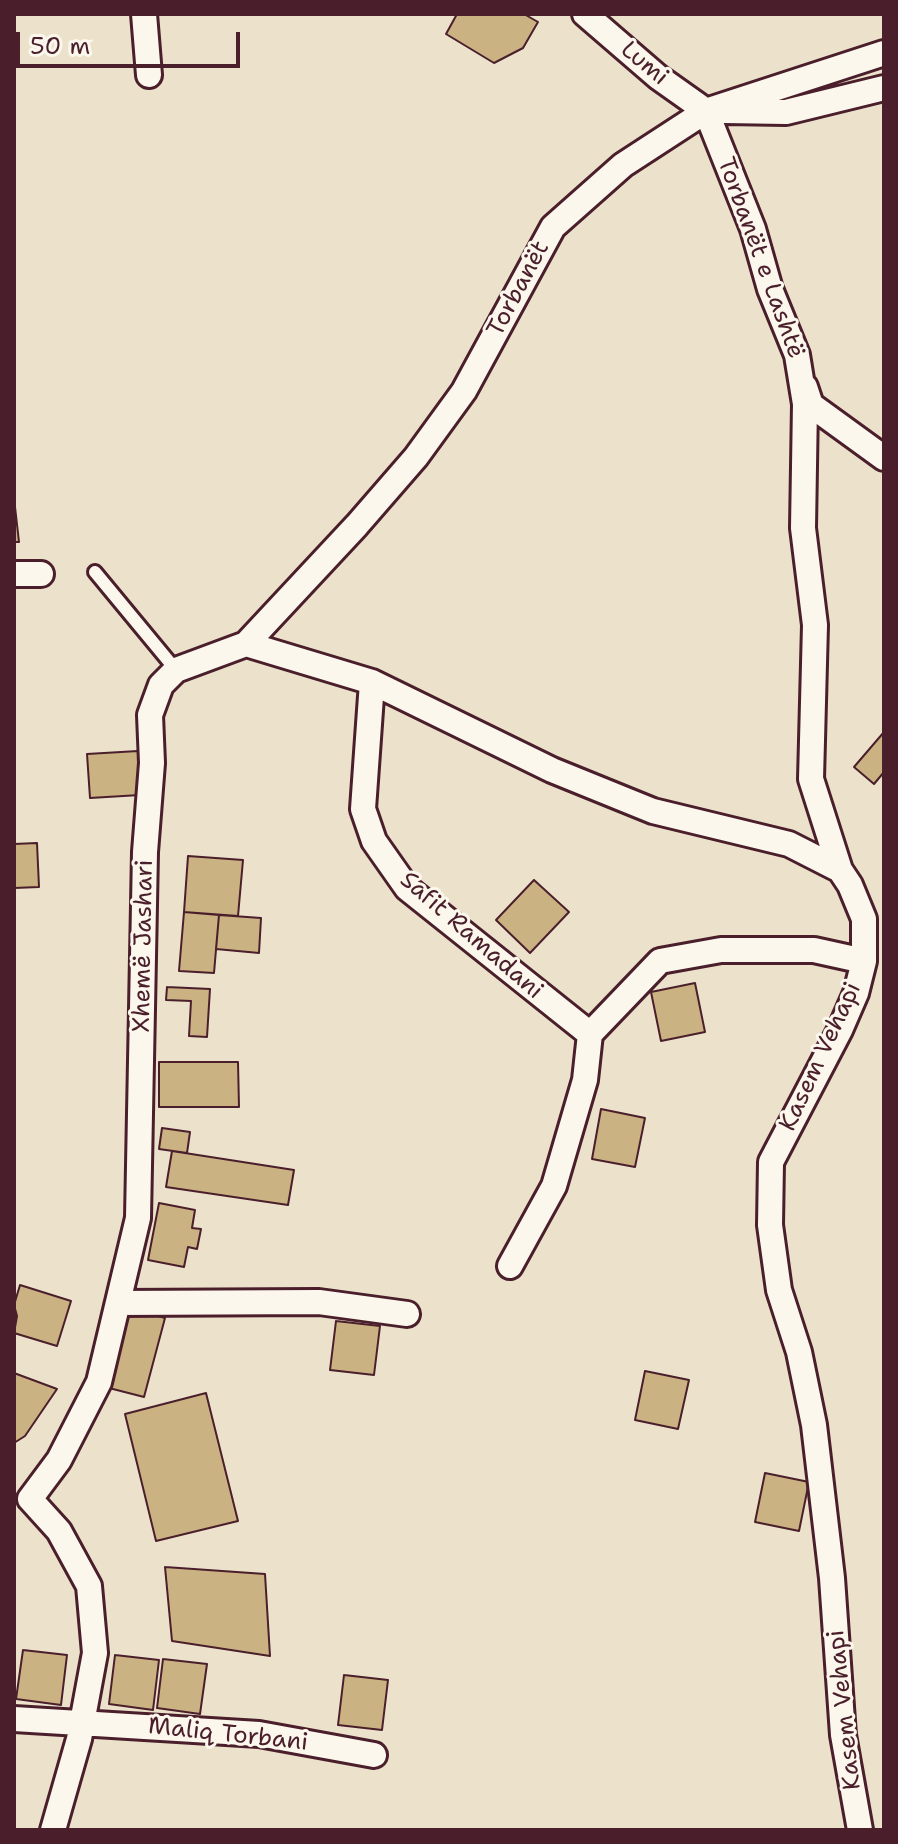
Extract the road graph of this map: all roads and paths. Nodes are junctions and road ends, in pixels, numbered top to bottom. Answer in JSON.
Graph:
{"nodes":[{"id":1,"x":144,"y":14,"type":"edge"},
{"id":2,"x":585,"y":14,"type":"edge"},
{"id":3,"x":884,"y":53,"type":"edge"},
{"id":4,"x":149,"y":75,"type":"dead end"},
{"id":5,"x":884,"y":88,"type":"edge"},
{"id":6,"x":706,"y":111,"type":"junction"},
{"id":7,"x":800,"y":375,"type":"junction"},
{"id":8,"x":884,"y":458,"type":"edge"},
{"id":9,"x":95,"y":572,"type":"dead end"},
{"id":10,"x":14,"y":574,"type":"edge"},
{"id":11,"x":41,"y":574,"type":"dead end"},
{"id":12,"x":246,"y":644,"type":"junction"},
{"id":13,"x":176,"y":670,"type":"junction"},
{"id":14,"x":372,"y":682,"type":"junction"},
{"id":15,"x":840,"y":870,"type":"junction"},
{"id":16,"x":864,"y":961,"type":"junction"},
{"id":17,"x":590,"y":1034,"type":"junction"},
{"id":18,"x":510,"y":1266,"type":"dead end"},
{"id":19,"x":118,"y":1303,"type":"junction"},
{"id":20,"x":407,"y":1314,"type":"dead end"},
{"id":21,"x":22,"y":1502,"type":"edge"},
{"id":22,"x":14,"y":1719,"type":"edge"},
{"id":23,"x":82,"y":1721,"type":"junction"},
{"id":24,"x":374,"y":1755,"type":"dead end"},
{"id":25,"x":53,"y":1830,"type":"edge"},
{"id":26,"x":860,"y":1830,"type":"edge"}],
"edges":[{"from":1,"to":4,"type":"street"},
{"from":2,"to":6,"type":"street","name":"Lumi"},
{"from":3,"to":6,"type":"street","name":"Torbanët"},
{"from":5,"to":6,"type":"street"},
{"from":6,"to":7,"type":"street","name":"Torbanët e Lashtë"},
{"from":6,"to":12,"type":"street","name":"Torbanët"},
{"from":7,"to":8,"type":"street"},
{"from":7,"to":15,"type":"street","name":"Torbanët e Lashtë"},
{"from":9,"to":13,"type":"lane"},
{"from":10,"to":11,"type":"street"},
{"from":12,"to":13,"type":"street"},
{"from":12,"to":14,"type":"street"},
{"from":13,"to":19,"type":"street","name":"Xhemë Jashari"},
{"from":14,"to":15,"type":"street"},
{"from":14,"to":17,"type":"street","name":"Safit Ramadani"},
{"from":15,"to":16,"type":"street","name":"Kasem Vehapi"},
{"from":16,"to":17,"type":"street"},
{"from":16,"to":26,"type":"street","name":"Kasem Vehapi"},
{"from":17,"to":18,"type":"street"},
{"from":19,"to":20,"type":"street"},
{"from":19,"to":21,"type":"street","name":"Xhemë Jashari"},
{"from":21,"to":23,"type":"street"},
{"from":22,"to":23,"type":"street","name":"Maliq Torbani"},
{"from":23,"to":24,"type":"street","name":"Maliq Torbani"},
{"from":23,"to":25,"type":"street"}]}
